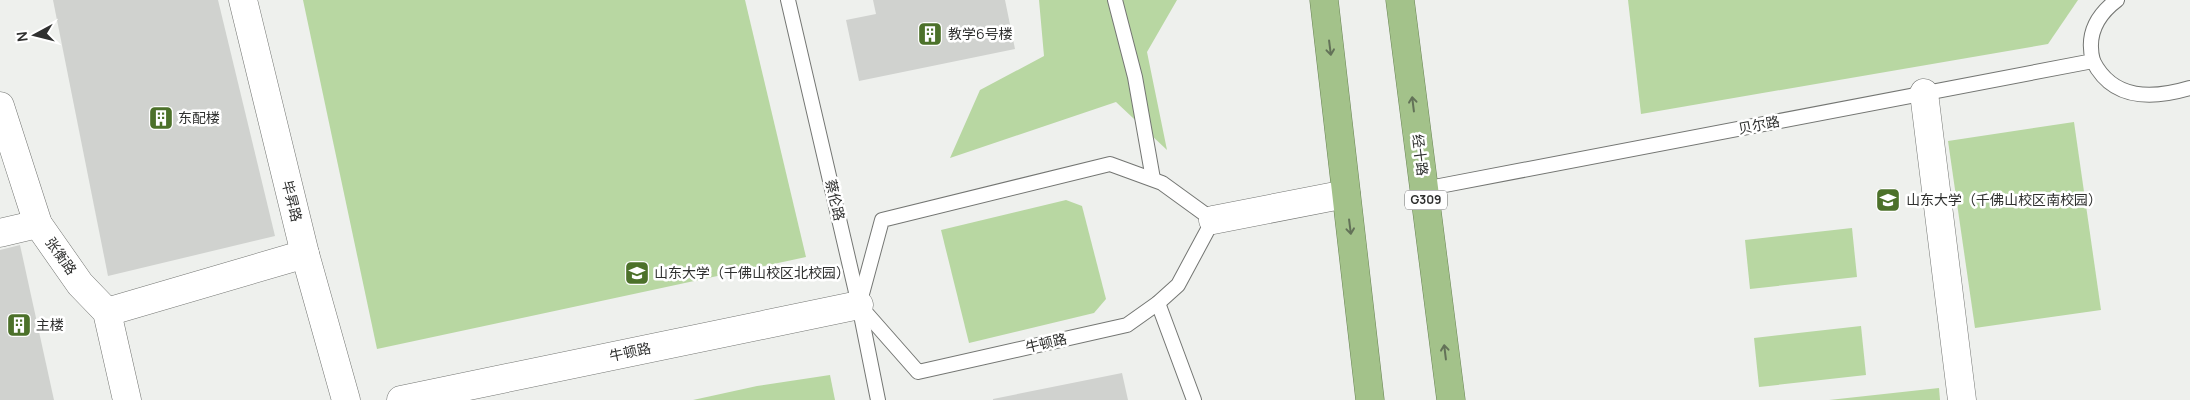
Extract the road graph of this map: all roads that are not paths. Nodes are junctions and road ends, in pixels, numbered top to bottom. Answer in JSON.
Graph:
{"nodes":[{"id":1,"x":243,"y":0,"type":"edge"},
{"id":2,"x":788,"y":0,"type":"edge"},
{"id":3,"x":1115,"y":0,"type":"edge"},
{"id":4,"x":1324,"y":0,"type":"edge"},
{"id":5,"x":1400,"y":0,"type":"edge"},
{"id":6,"x":2117,"y":0,"type":"edge"},
{"id":7,"x":2093,"y":61,"type":"junction"},
{"id":8,"x":2190,"y":88,"type":"edge"},
{"id":9,"x":1924,"y":93,"type":"junction"},
{"id":10,"x":0,"y":106,"type":"edge"},
{"id":11,"x":1153,"y":179,"type":"junction"},
{"id":12,"x":1424,"y":189,"type":"junction"},
{"id":13,"x":1346,"y":194,"type":"junction"},
{"id":14,"x":1213,"y":220,"type":"junction"},
{"id":15,"x":38,"y":224,"type":"junction"},
{"id":16,"x":0,"y":233,"type":"edge"},
{"id":17,"x":306,"y":254,"type":"junction"},
{"id":18,"x":1158,"y":303,"type":"junction"},
{"id":19,"x":859,"y":305,"type":"junction"},
{"id":20,"x":107,"y":312,"type":"junction"},
{"id":21,"x":127,"y":400,"type":"edge"},
{"id":22,"x":346,"y":400,"type":"edge"},
{"id":23,"x":401,"y":400,"type":"edge"},
{"id":24,"x":878,"y":400,"type":"edge"},
{"id":25,"x":1194,"y":400,"type":"edge"},
{"id":26,"x":1370,"y":400,"type":"edge"},
{"id":27,"x":1451,"y":400,"type":"edge"},
{"id":28,"x":1962,"y":400,"type":"edge"}],
"edges":[{"from":1,"to":17,"type":"street","name":"毕昇路"},
{"from":2,"to":19,"type":"lane","name":"蔡伦路"},
{"from":3,"to":11,"type":"lane"},
{"from":4,"to":13,"type":"highway","one_way":true},
{"from":12,"to":5,"type":"highway","name":"经十路","number":"G309","one_way":true},
{"from":6,"to":7,"type":"lane"},
{"from":7,"to":8,"type":"lane"},
{"from":7,"to":9,"type":"lane","name":"贝尔路"},
{"from":9,"to":12,"type":"lane","name":"贝尔路"},
{"from":9,"to":28,"type":"street"},
{"from":10,"to":15,"type":"street","name":"张衡路"},
{"from":11,"to":14,"type":"lane"},
{"from":11,"to":19,"type":"lane"},
{"from":27,"to":12,"type":"highway","name":"经十路","number":"G309","one_way":true},
{"from":13,"to":14,"type":"street"},
{"from":13,"to":26,"type":"highway","one_way":true},
{"from":14,"to":18,"type":"lane","name":"牛顿路"},
{"from":15,"to":16,"type":"street"},
{"from":15,"to":20,"type":"street","name":"张衡路"},
{"from":17,"to":20,"type":"street"},
{"from":17,"to":22,"type":"street","name":"毕昇路"},
{"from":18,"to":19,"type":"lane","name":"牛顿路"},
{"from":18,"to":25,"type":"lane"},
{"from":19,"to":23,"type":"street","name":"牛顿路"},
{"from":19,"to":24,"type":"lane","name":"蔡伦路"},
{"from":20,"to":21,"type":"street"}]}
